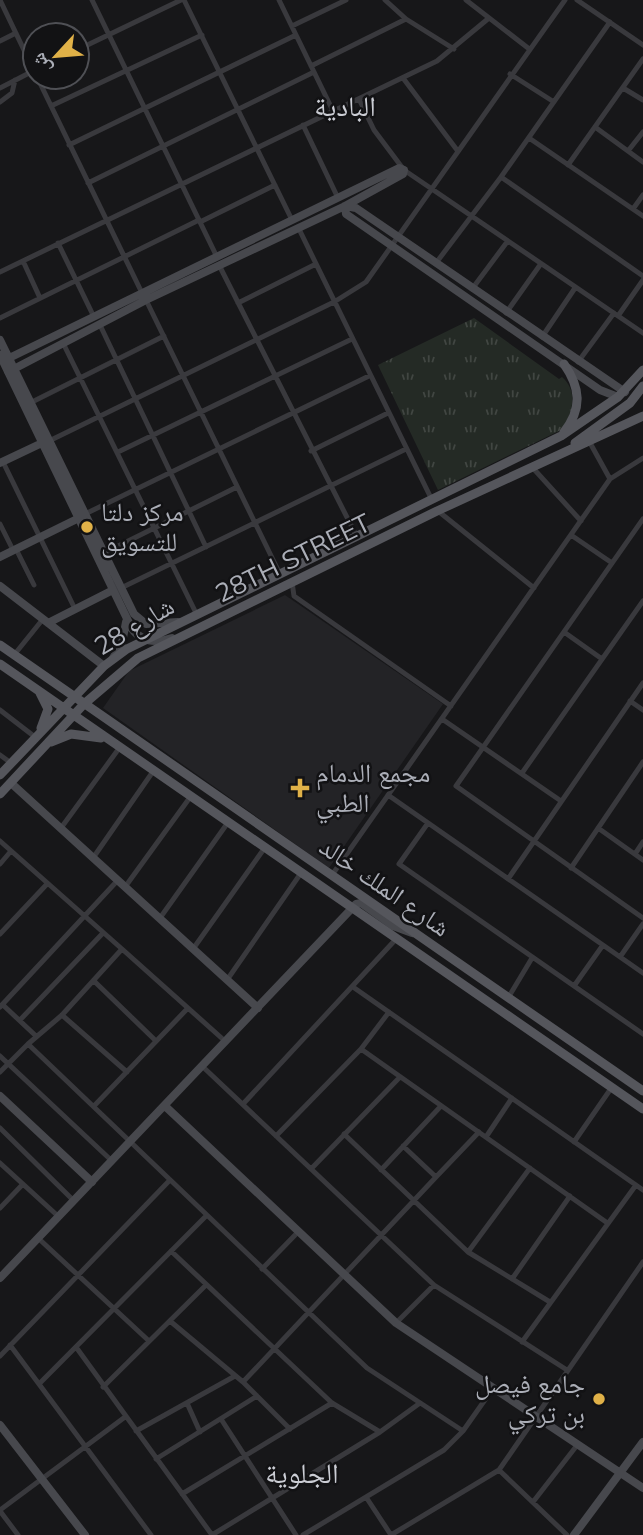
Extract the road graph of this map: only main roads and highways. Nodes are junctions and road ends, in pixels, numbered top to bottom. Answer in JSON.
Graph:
{"nodes":[{"id":1,"x":564,"y":364,"type":"road end"},
{"id":2,"x":643,"y":370,"type":"edge"},
{"id":3,"x":643,"y":386,"type":"edge"},
{"id":4,"x":621,"y":394,"type":"junction"},
{"id":5,"x":636,"y":398,"type":"edge"},
{"id":6,"x":643,"y":404,"type":"edge"},
{"id":7,"x":643,"y":416,"type":"edge"},
{"id":8,"x":561,"y":436,"type":"junction"},
{"id":9,"x":562,"y":453,"type":"junction"},
{"id":10,"x":0,"y":645,"type":"edge"},
{"id":11,"x":0,"y":664,"type":"edge"},
{"id":12,"x":86,"y":685,"type":"junction"},
{"id":13,"x":103,"y":686,"type":"junction"},
{"id":14,"x":61,"y":688,"type":"junction"},
{"id":15,"x":37,"y":689,"type":"junction"},
{"id":16,"x":74,"y":696,"type":"junction"},
{"id":17,"x":83,"y":704,"type":"junction"},
{"id":18,"x":63,"y":708,"type":"junction"},
{"id":19,"x":73,"y":715,"type":"junction"},
{"id":20,"x":104,"y":717,"type":"junction"},
{"id":21,"x":37,"y":735,"type":"junction"},
{"id":22,"x":116,"y":745,"type":"junction"},
{"id":23,"x":44,"y":746,"type":"junction"},
{"id":24,"x":0,"y":775,"type":"edge"},
{"id":25,"x":0,"y":794,"type":"edge"},
{"id":26,"x":643,"y":1091,"type":"edge"},
{"id":27,"x":643,"y":1109,"type":"edge"}],
"edges":[{"from":1,"to":8,"type":"main road"},
{"from":2,"to":4,"type":"main road","name":"شارع 28"},
{"from":3,"to":5,"type":"main road"},
{"from":4,"to":5,"type":"main road"},
{"from":4,"to":8,"type":"main road","name":"شارع 28"},
{"from":5,"to":6,"type":"main road"},
{"from":5,"to":9,"type":"main road"},
{"from":7,"to":9,"type":"main road","name":"28TH STREET"},
{"from":8,"to":12,"type":"main road","name":"شارع 28"},
{"from":9,"to":13,"type":"main road","name":"28TH STREET"},
{"from":10,"to":14,"type":"main road","name":"شارع الملك خالد"},
{"from":11,"to":15,"type":"main road","name":"شارع الملك خالد"},
{"from":12,"to":14,"type":"main road"},
{"from":12,"to":16,"type":"main road","name":"شارع 28"},
{"from":13,"to":17,"type":"main road","name":"28TH STREET"},
{"from":13,"to":20,"type":"main road"},
{"from":14,"to":16,"type":"main road","name":"شارع الملك خالد"},
{"from":15,"to":18,"type":"main road","name":"شارع الملك خالد"},
{"from":15,"to":21,"type":"main road"},
{"from":16,"to":17,"type":"main road","name":"شارع الملك خالد"},
{"from":16,"to":18,"type":"main road","name":"شارع 28"},
{"from":17,"to":19,"type":"main road","name":"28TH STREET"},
{"from":17,"to":20,"type":"main road","name":"شارع الملك خالد"},
{"from":18,"to":19,"type":"main road","name":"شارع الملك خالد"},
{"from":18,"to":21,"type":"main road","name":"شارع 28"},
{"from":19,"to":22,"type":"main road","name":"شارع الملك خالد"},
{"from":19,"to":23,"type":"main road","name":"28TH STREET"},
{"from":20,"to":26,"type":"main road","name":"شارع الملك خالد"},
{"from":21,"to":24,"type":"main road","name":"شارع 28"},
{"from":22,"to":23,"type":"main road"},
{"from":22,"to":27,"type":"main road","name":"شارع الملك خالد"},
{"from":23,"to":25,"type":"main road","name":"28TH STREET"}]}
